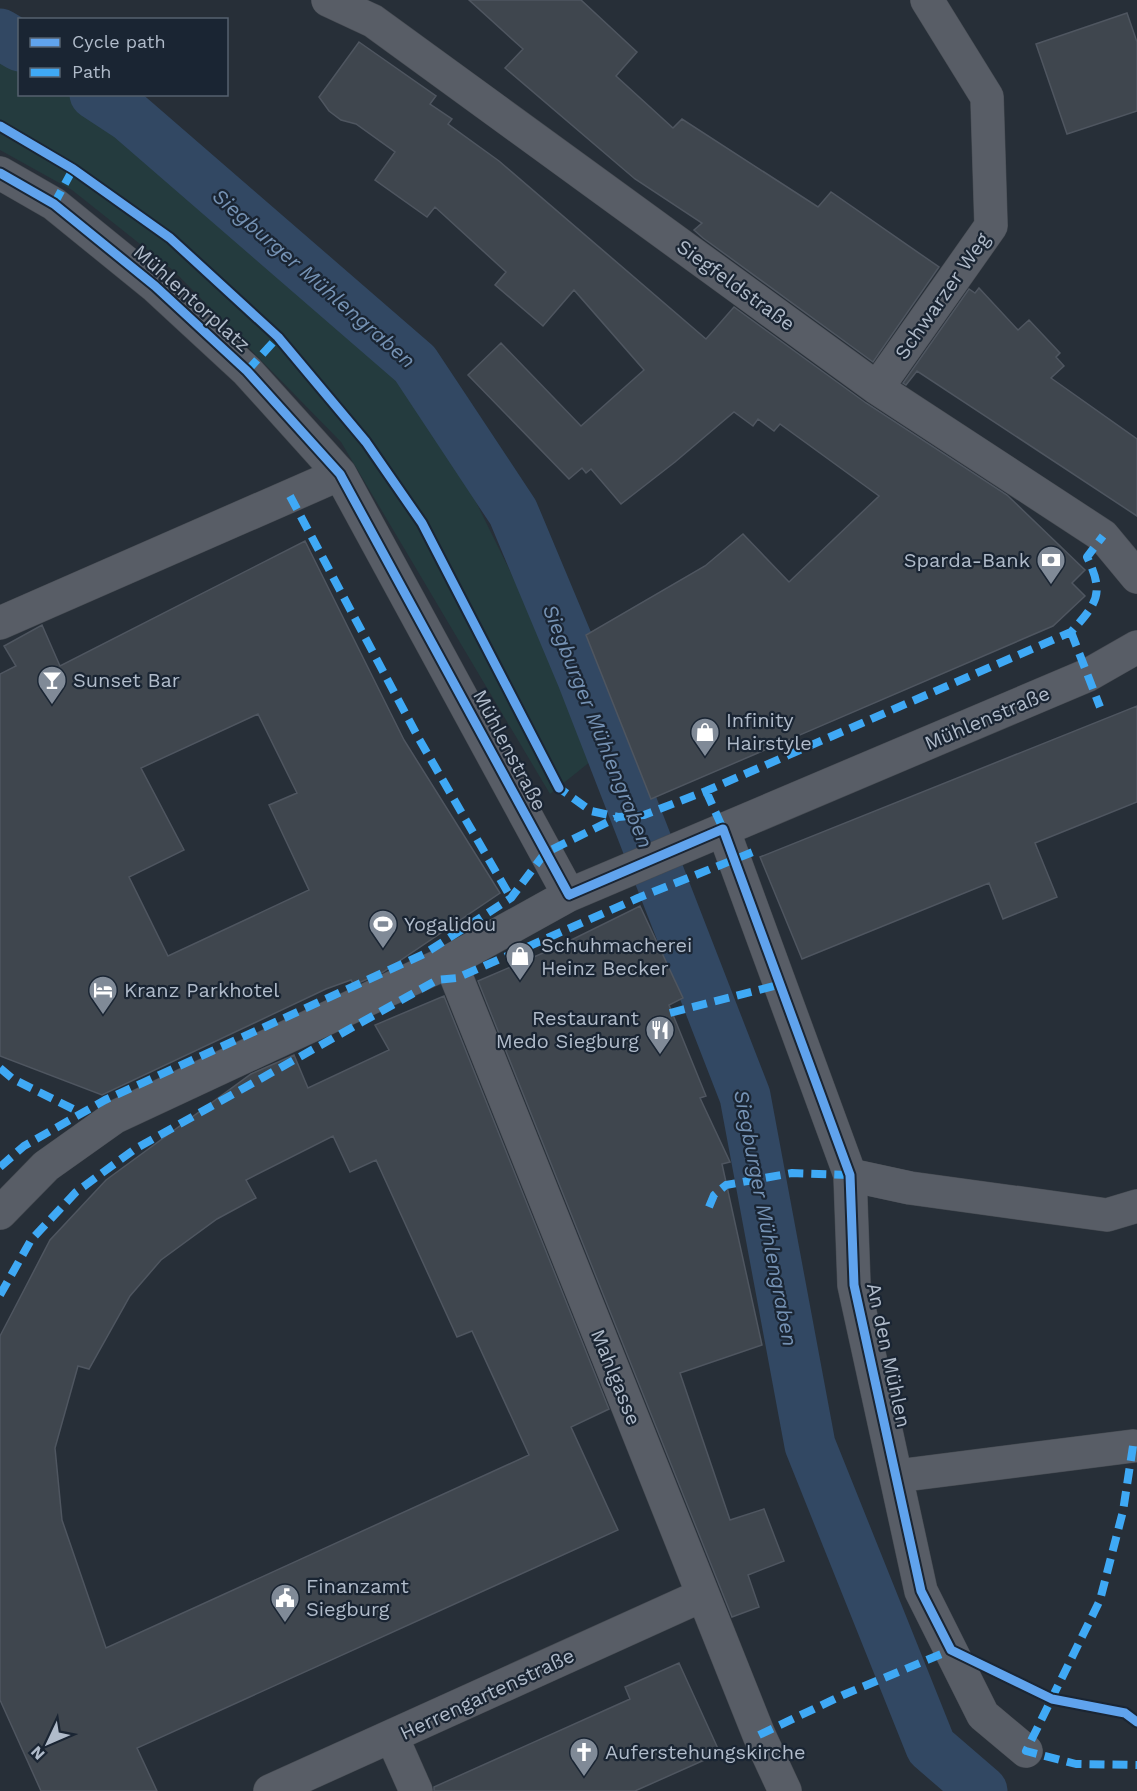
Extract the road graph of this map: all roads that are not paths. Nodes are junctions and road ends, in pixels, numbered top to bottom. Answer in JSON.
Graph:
{"nodes":[{"id":1,"x":328,"y":0,"type":"edge"},
{"id":2,"x":927,"y":0,"type":"edge"},
{"id":3,"x":0,"y":173,"type":"edge"},
{"id":4,"x":877,"y":388,"type":"junction"},
{"id":5,"x":340,"y":474,"type":"junction"},
{"id":6,"x":1137,"y":577,"type":"edge"},
{"id":7,"x":0,"y":623,"type":"edge"},
{"id":8,"x":1137,"y":647,"type":"edge"},
{"id":9,"x":723,"y":829,"type":"junction"},
{"id":10,"x":569,"y":895,"type":"junction"},
{"id":11,"x":450,"y":960,"type":"junction"},
{"id":12,"x":850,"y":1175,"type":"junction"},
{"id":13,"x":1137,"y":1206,"type":"edge"},
{"id":14,"x":0,"y":1213,"type":"edge"},
{"id":15,"x":1132,"y":1446,"type":"dead end"},
{"id":16,"x":897,"y":1476,"type":"junction"},
{"id":17,"x":703,"y":1595,"type":"junction"},
{"id":18,"x":392,"y":1737,"type":"junction"},
{"id":19,"x":1026,"y":1751,"type":"dead end"},
{"id":20,"x":270,"y":1791,"type":"edge"},
{"id":21,"x":416,"y":1791,"type":"edge"},
{"id":22,"x":785,"y":1791,"type":"edge"}],
"edges":[{"from":1,"to":4,"type":"street","name":"Siegfeldstraße"},
{"from":2,"to":4,"type":"street","name":"Schwarzer Weg"},
{"from":3,"to":5,"type":"street","name":"Mühlentorplatz"},
{"from":4,"to":6,"type":"street","name":"Siegfeldstraße"},
{"from":5,"to":7,"type":"street"},
{"from":5,"to":10,"type":"street","name":"Mühlenstraße"},
{"from":8,"to":9,"type":"street","name":"Mühlenstraße"},
{"from":9,"to":10,"type":"street","name":"Mühlenstraße"},
{"from":9,"to":12,"type":"street","name":"An den Mühlen"},
{"from":10,"to":11,"type":"street","name":"Mühlenstraße"},
{"from":11,"to":14,"type":"street","name":"Mühlenstraße"},
{"from":11,"to":17,"type":"street","name":"Mahlgasse"},
{"from":12,"to":13,"type":"street"},
{"from":12,"to":16,"type":"street","name":"An den Mühlen"},
{"from":15,"to":16,"type":"street"},
{"from":16,"to":19,"type":"street","name":"An den Mühlen"},
{"from":17,"to":18,"type":"street","name":"Herrengartenstraße"},
{"from":17,"to":22,"type":"street","name":"Mahlgasse"},
{"from":18,"to":20,"type":"street","name":"Herrengartenstraße"},
{"from":18,"to":21,"type":"street"}]}
